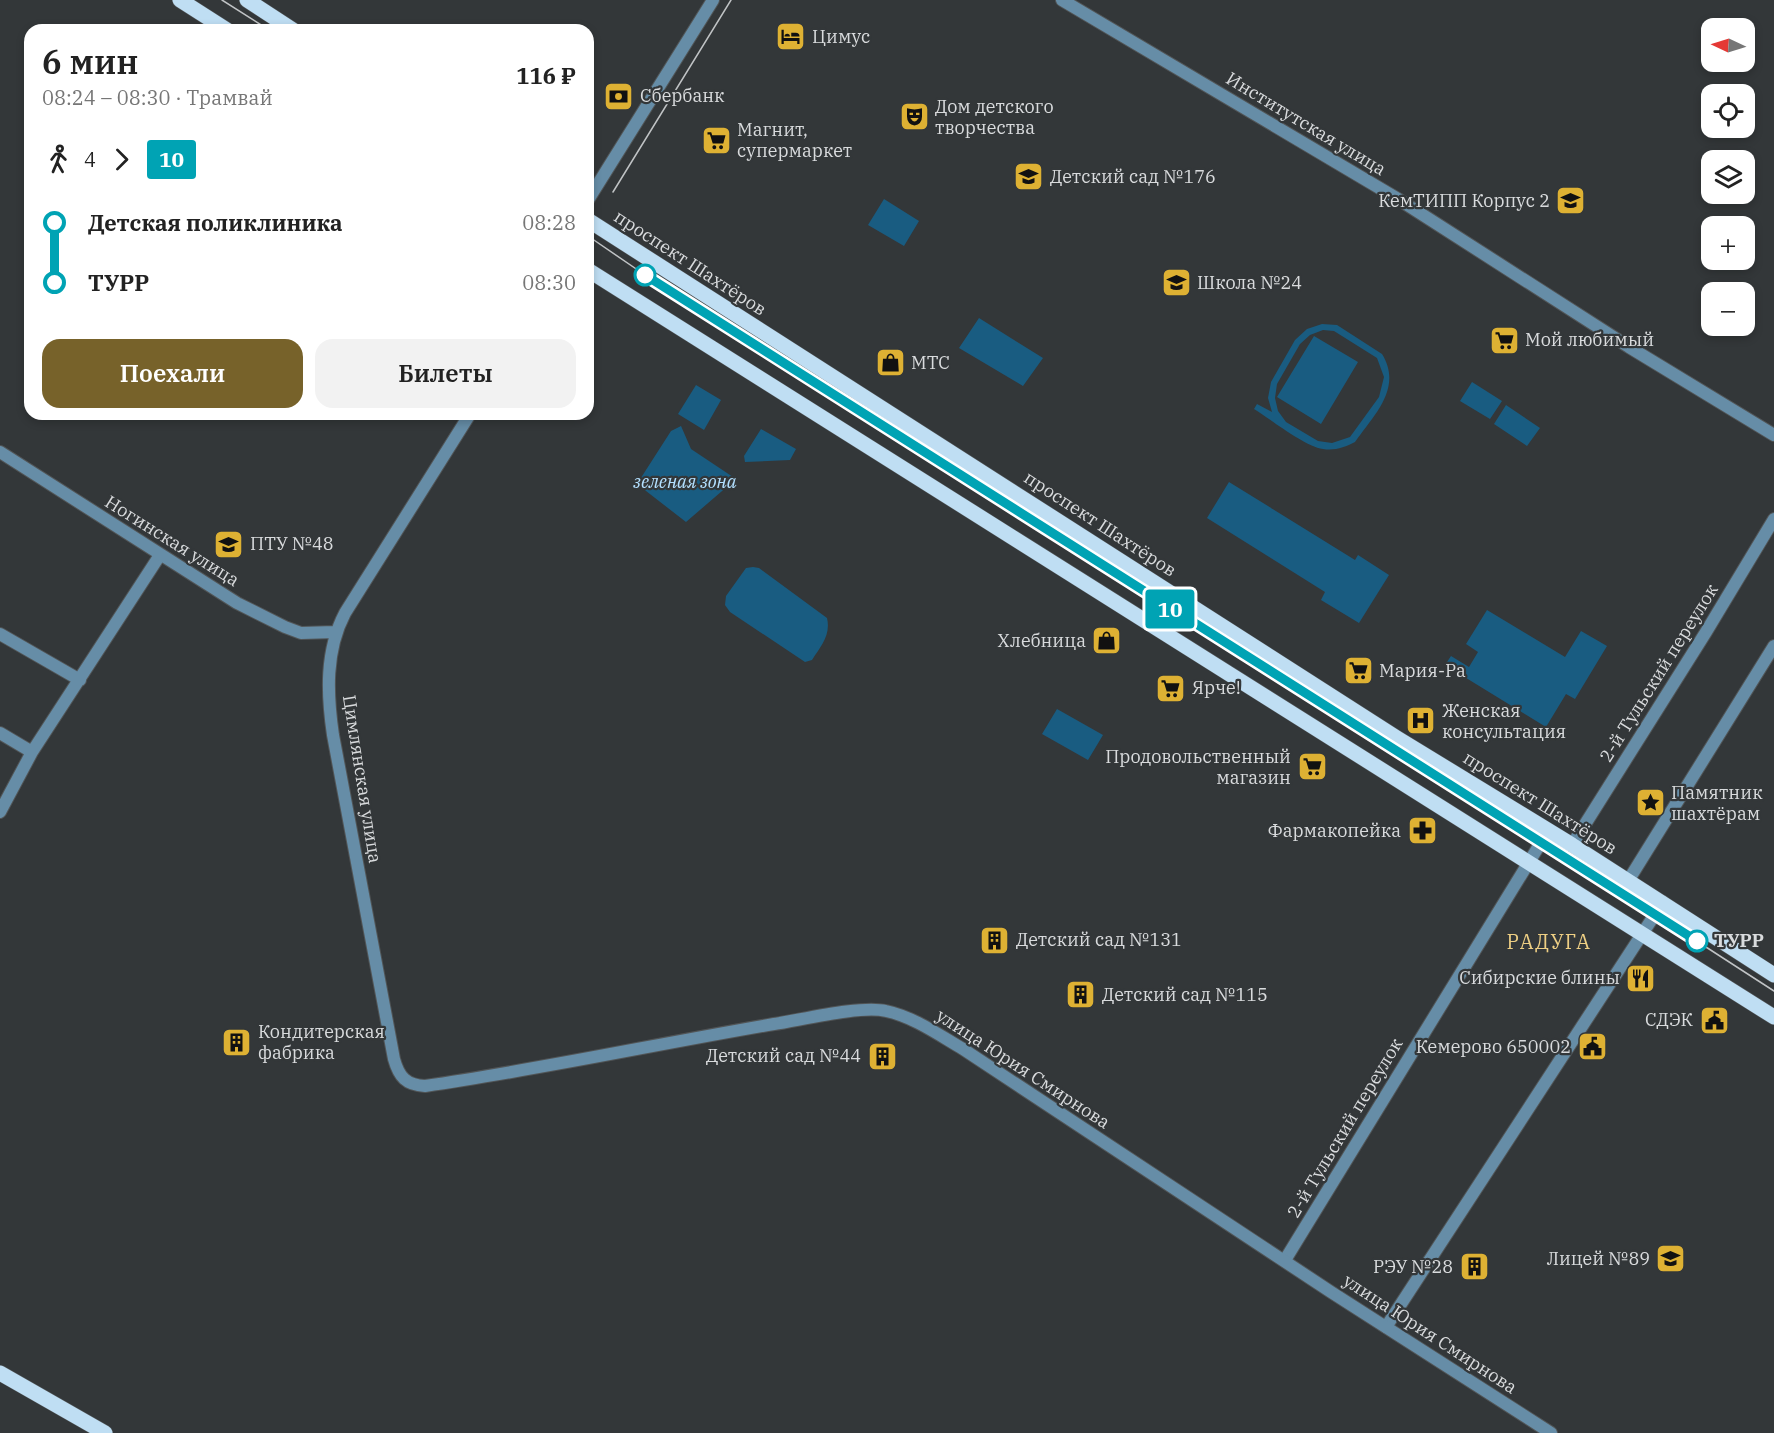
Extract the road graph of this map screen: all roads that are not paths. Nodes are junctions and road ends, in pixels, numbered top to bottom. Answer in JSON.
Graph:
{"nodes":[{"id":1,"x":180,"y":0,"type":"edge"},
{"id":2,"x":247,"y":0,"type":"edge"},
{"id":3,"x":712,"y":0,"type":"edge"},
{"id":4,"x":1062,"y":0,"type":"edge"},
{"id":5,"x":218,"y":24,"type":"edge"},
{"id":6,"x":284,"y":24,"type":"edge"},
{"id":7,"x":594,"y":190,"type":"edge"},
{"id":8,"x":594,"y":224,"type":"edge"},
{"id":9,"x":594,"y":274,"type":"edge"},
{"id":10,"x":466,"y":420,"type":"edge"},
{"id":11,"x":1774,"y":435,"type":"edge"},
{"id":12,"x":0,"y":452,"type":"edge"},
{"id":13,"x":1774,"y":519,"type":"edge"},
{"id":14,"x":160,"y":555,"type":"junction"},
{"id":15,"x":335,"y":632,"type":"junction"},
{"id":16,"x":0,"y":634,"type":"edge"},
{"id":17,"x":1774,"y":646,"type":"edge"},
{"id":18,"x":80,"y":680,"type":"junction"},
{"id":19,"x":0,"y":733,"type":"edge"},
{"id":20,"x":32,"y":752,"type":"junction"},
{"id":21,"x":0,"y":812,"type":"edge"},
{"id":22,"x":1548,"y":831,"type":"junction"},
{"id":23,"x":1572,"y":845,"type":"junction"},
{"id":24,"x":1528,"y":863,"type":"junction"},
{"id":25,"x":1628,"y":881,"type":"junction"},
{"id":26,"x":1663,"y":903,"type":"junction"},
{"id":27,"x":1643,"y":933,"type":"junction"},
{"id":28,"x":1774,"y":975,"type":"edge"},
{"id":29,"x":1774,"y":1017,"type":"edge"},
{"id":30,"x":401,"y":1077,"type":"joint"},
{"id":31,"x":1285,"y":1260,"type":"junction"},
{"id":32,"x":1386,"y":1327,"type":"junction"},
{"id":33,"x":0,"y":1373,"type":"edge"},
{"id":34,"x":98,"y":1431,"type":"edge"},
{"id":35,"x":1551,"y":1433,"type":"edge"}],
"edges":[{"from":1,"to":5,"type":"main road"},
{"from":2,"to":6,"type":"main road"},
{"from":3,"to":7,"type":"street"},
{"from":4,"to":11,"type":"street","name":"Институтская улица"},
{"from":8,"to":22,"type":"main road","name":"проспект Шахтёров"},
{"from":9,"to":24,"type":"main road"},
{"from":10,"to":15,"type":"street","name":"Цимлянская улица"},
{"from":12,"to":14,"type":"street","name":"Ногинская улица"},
{"from":13,"to":23,"type":"street","name":"2-й Тульский переулок"},
{"from":14,"to":15,"type":"street","name":"Ногинская улица"},
{"from":14,"to":18,"type":"street"},
{"from":15,"to":30,"type":"street","name":"Цимлянская улица"},
{"from":16,"to":18,"type":"street"},
{"from":17,"to":25,"type":"street"},
{"from":18,"to":20,"type":"street"},
{"from":19,"to":20,"type":"street"},
{"from":20,"to":21,"type":"street"},
{"from":22,"to":23,"type":"main road","name":"проспект Шахтёров"},
{"from":22,"to":24,"type":"street","name":"2-й Тульский переулок"},
{"from":23,"to":25,"type":"main road","name":"проспект Шахтёров"},
{"from":24,"to":27,"type":"main road"},
{"from":24,"to":31,"type":"street","name":"2-й Тульский переулок"},
{"from":25,"to":26,"type":"main road","name":"проспект Шахтёров"},
{"from":26,"to":27,"type":"street"},
{"from":26,"to":28,"type":"main road","name":"проспект Шахтёров"},
{"from":27,"to":29,"type":"main road"},
{"from":27,"to":32,"type":"street"},
{"from":30,"to":31,"type":"street","name":"улица Юрия Смирнова"},
{"from":31,"to":32,"type":"street","name":"улица Юрия Смирнова"},
{"from":32,"to":35,"type":"street","name":"улица Юрия Смирнова"},
{"from":33,"to":34,"type":"main road"}]}
